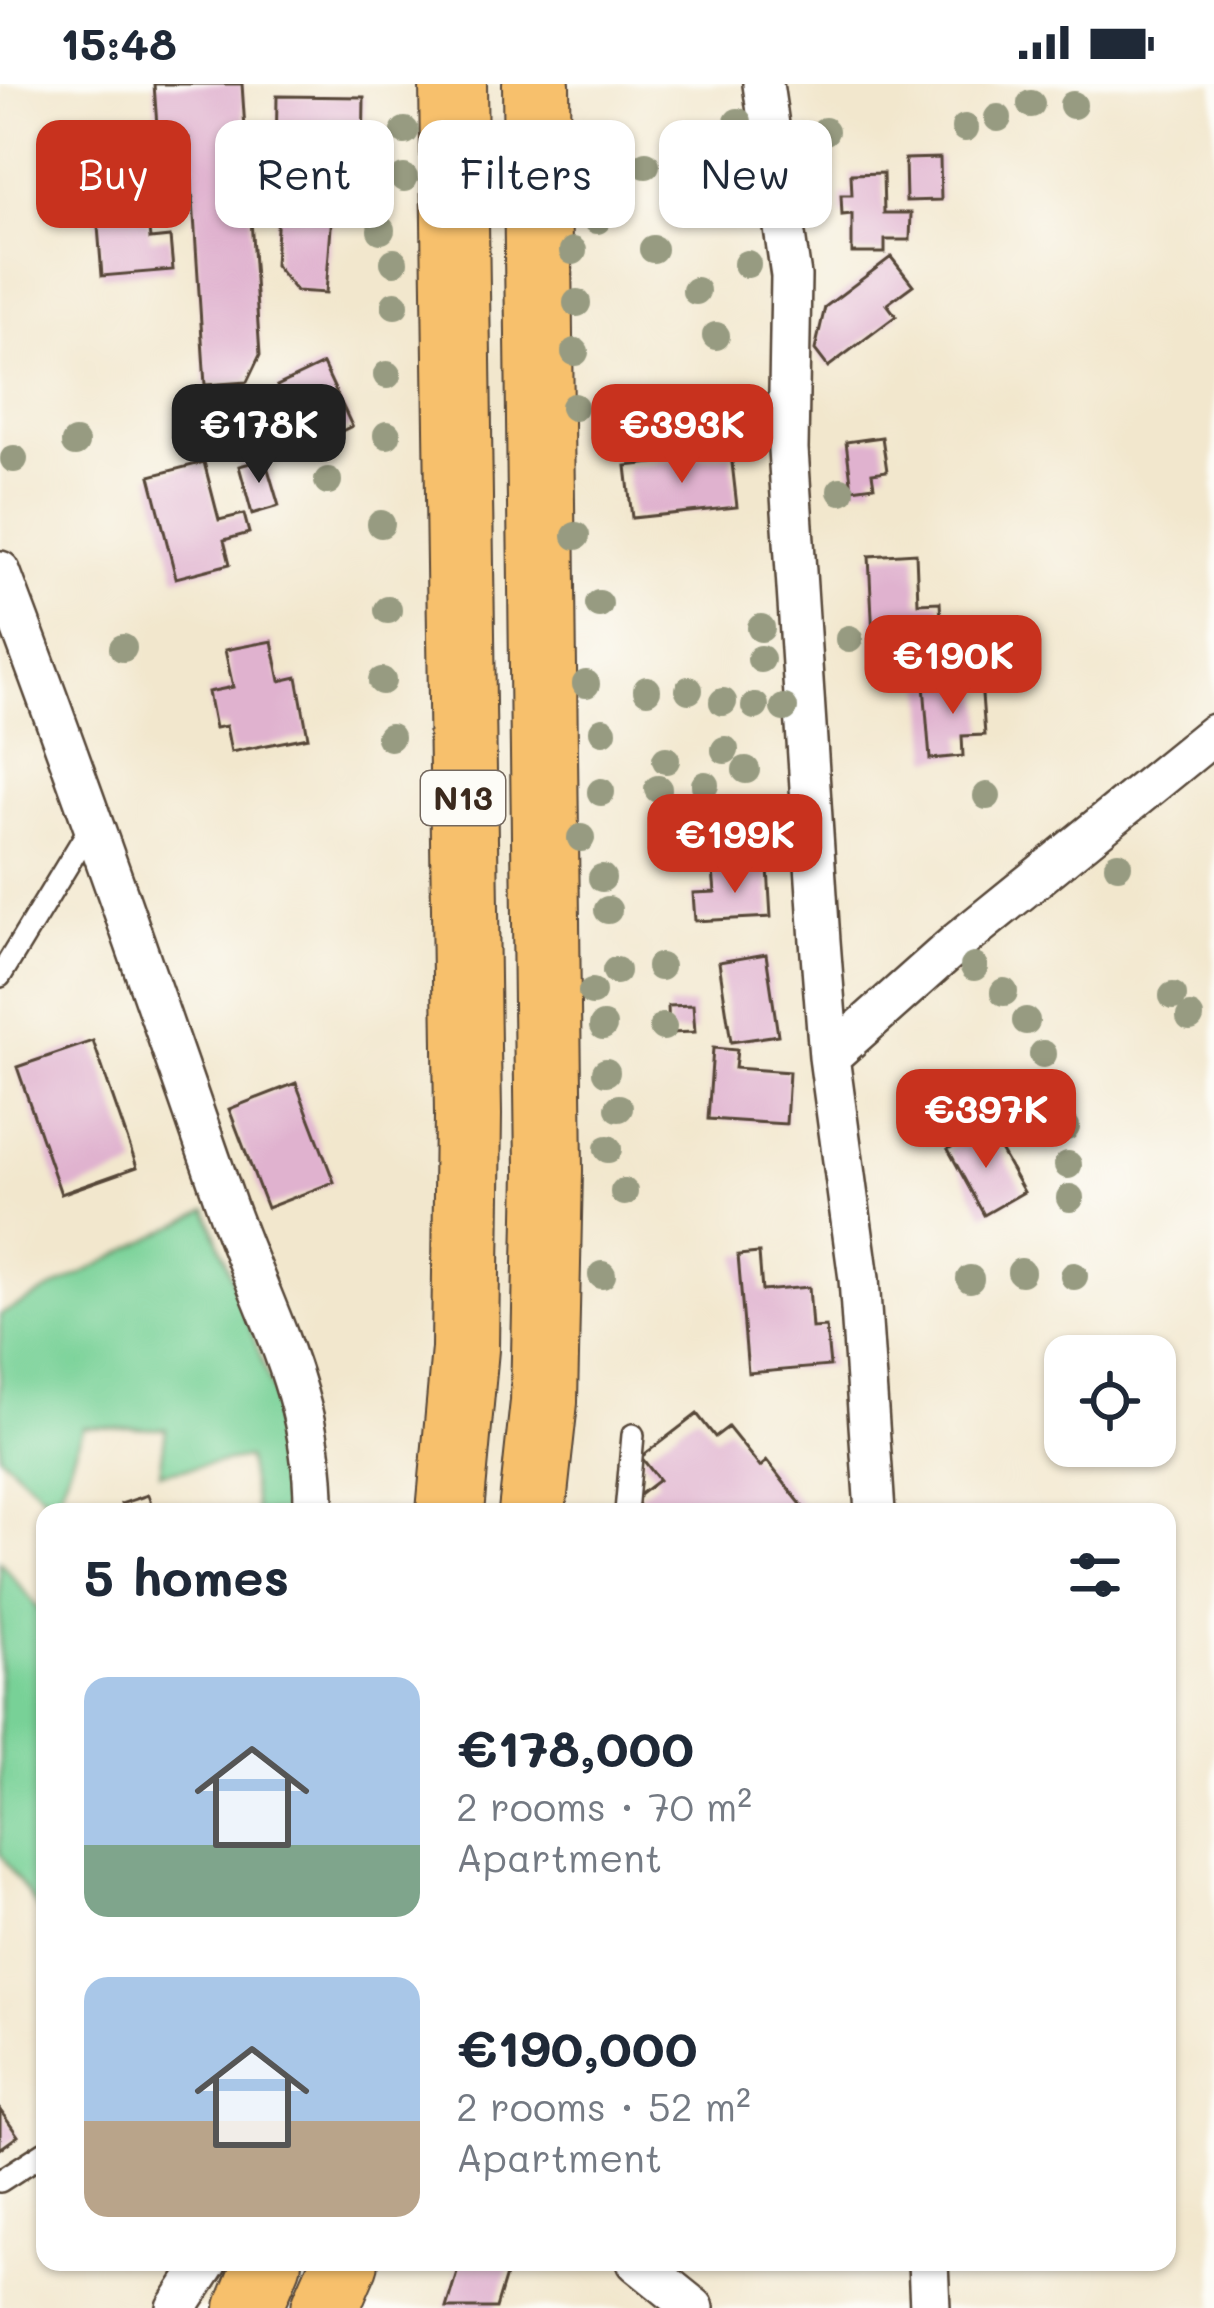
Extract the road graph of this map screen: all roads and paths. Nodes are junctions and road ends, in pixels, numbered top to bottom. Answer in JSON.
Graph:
{"nodes":[{"id":1,"x":453,"y":84,"type":"edge"},
{"id":2,"x":536,"y":84,"type":"edge"},
{"id":3,"x":764,"y":84,"type":"edge"},
{"id":4,"x":0,"y":571,"type":"edge"},
{"id":5,"x":1214,"y":734,"type":"edge"},
{"id":6,"x":93,"y":823,"type":"junction"},
{"id":7,"x":0,"y":976,"type":"edge"},
{"id":8,"x":829,"y":1057,"type":"junction"},
{"id":9,"x":633,"y":1435,"type":"dead end"},
{"id":10,"x":314,"y":1503,"type":"edge"},
{"id":11,"x":451,"y":1503,"type":"edge"},
{"id":12,"x":533,"y":1503,"type":"edge"},
{"id":13,"x":627,"y":1503,"type":"edge"},
{"id":14,"x":873,"y":1503,"type":"edge"},
{"id":15,"x":36,"y":2158,"type":"edge"},
{"id":16,"x":0,"y":2181,"type":"edge"},
{"id":17,"x":201,"y":2271,"type":"edge"},
{"id":18,"x":264,"y":2271,"type":"edge"},
{"id":19,"x":340,"y":2271,"type":"edge"},
{"id":20,"x":649,"y":2271,"type":"edge"},
{"id":21,"x":928,"y":2271,"type":"edge"},
{"id":22,"x":177,"y":2308,"type":"edge"},
{"id":23,"x":249,"y":2308,"type":"edge"},
{"id":24,"x":325,"y":2308,"type":"edge"},
{"id":25,"x":694,"y":2308,"type":"edge"},
{"id":26,"x":930,"y":2308,"type":"edge"}],
"edges":[{"from":1,"to":11,"type":"highway","number":"N13"},
{"from":2,"to":12,"type":"highway","number":"N13"},
{"from":3,"to":8,"type":"street"},
{"from":4,"to":6,"type":"street"},
{"from":5,"to":8,"type":"street"},
{"from":6,"to":7,"type":"lane"},
{"from":6,"to":10,"type":"street"},
{"from":8,"to":14,"type":"street"},
{"from":9,"to":13,"type":"lane"},
{"from":15,"to":16,"type":"lane"},
{"from":17,"to":22,"type":"street"},
{"from":18,"to":23,"type":"highway"},
{"from":19,"to":24,"type":"highway"},
{"from":20,"to":25,"type":"street"},
{"from":21,"to":26,"type":"street"}]}
